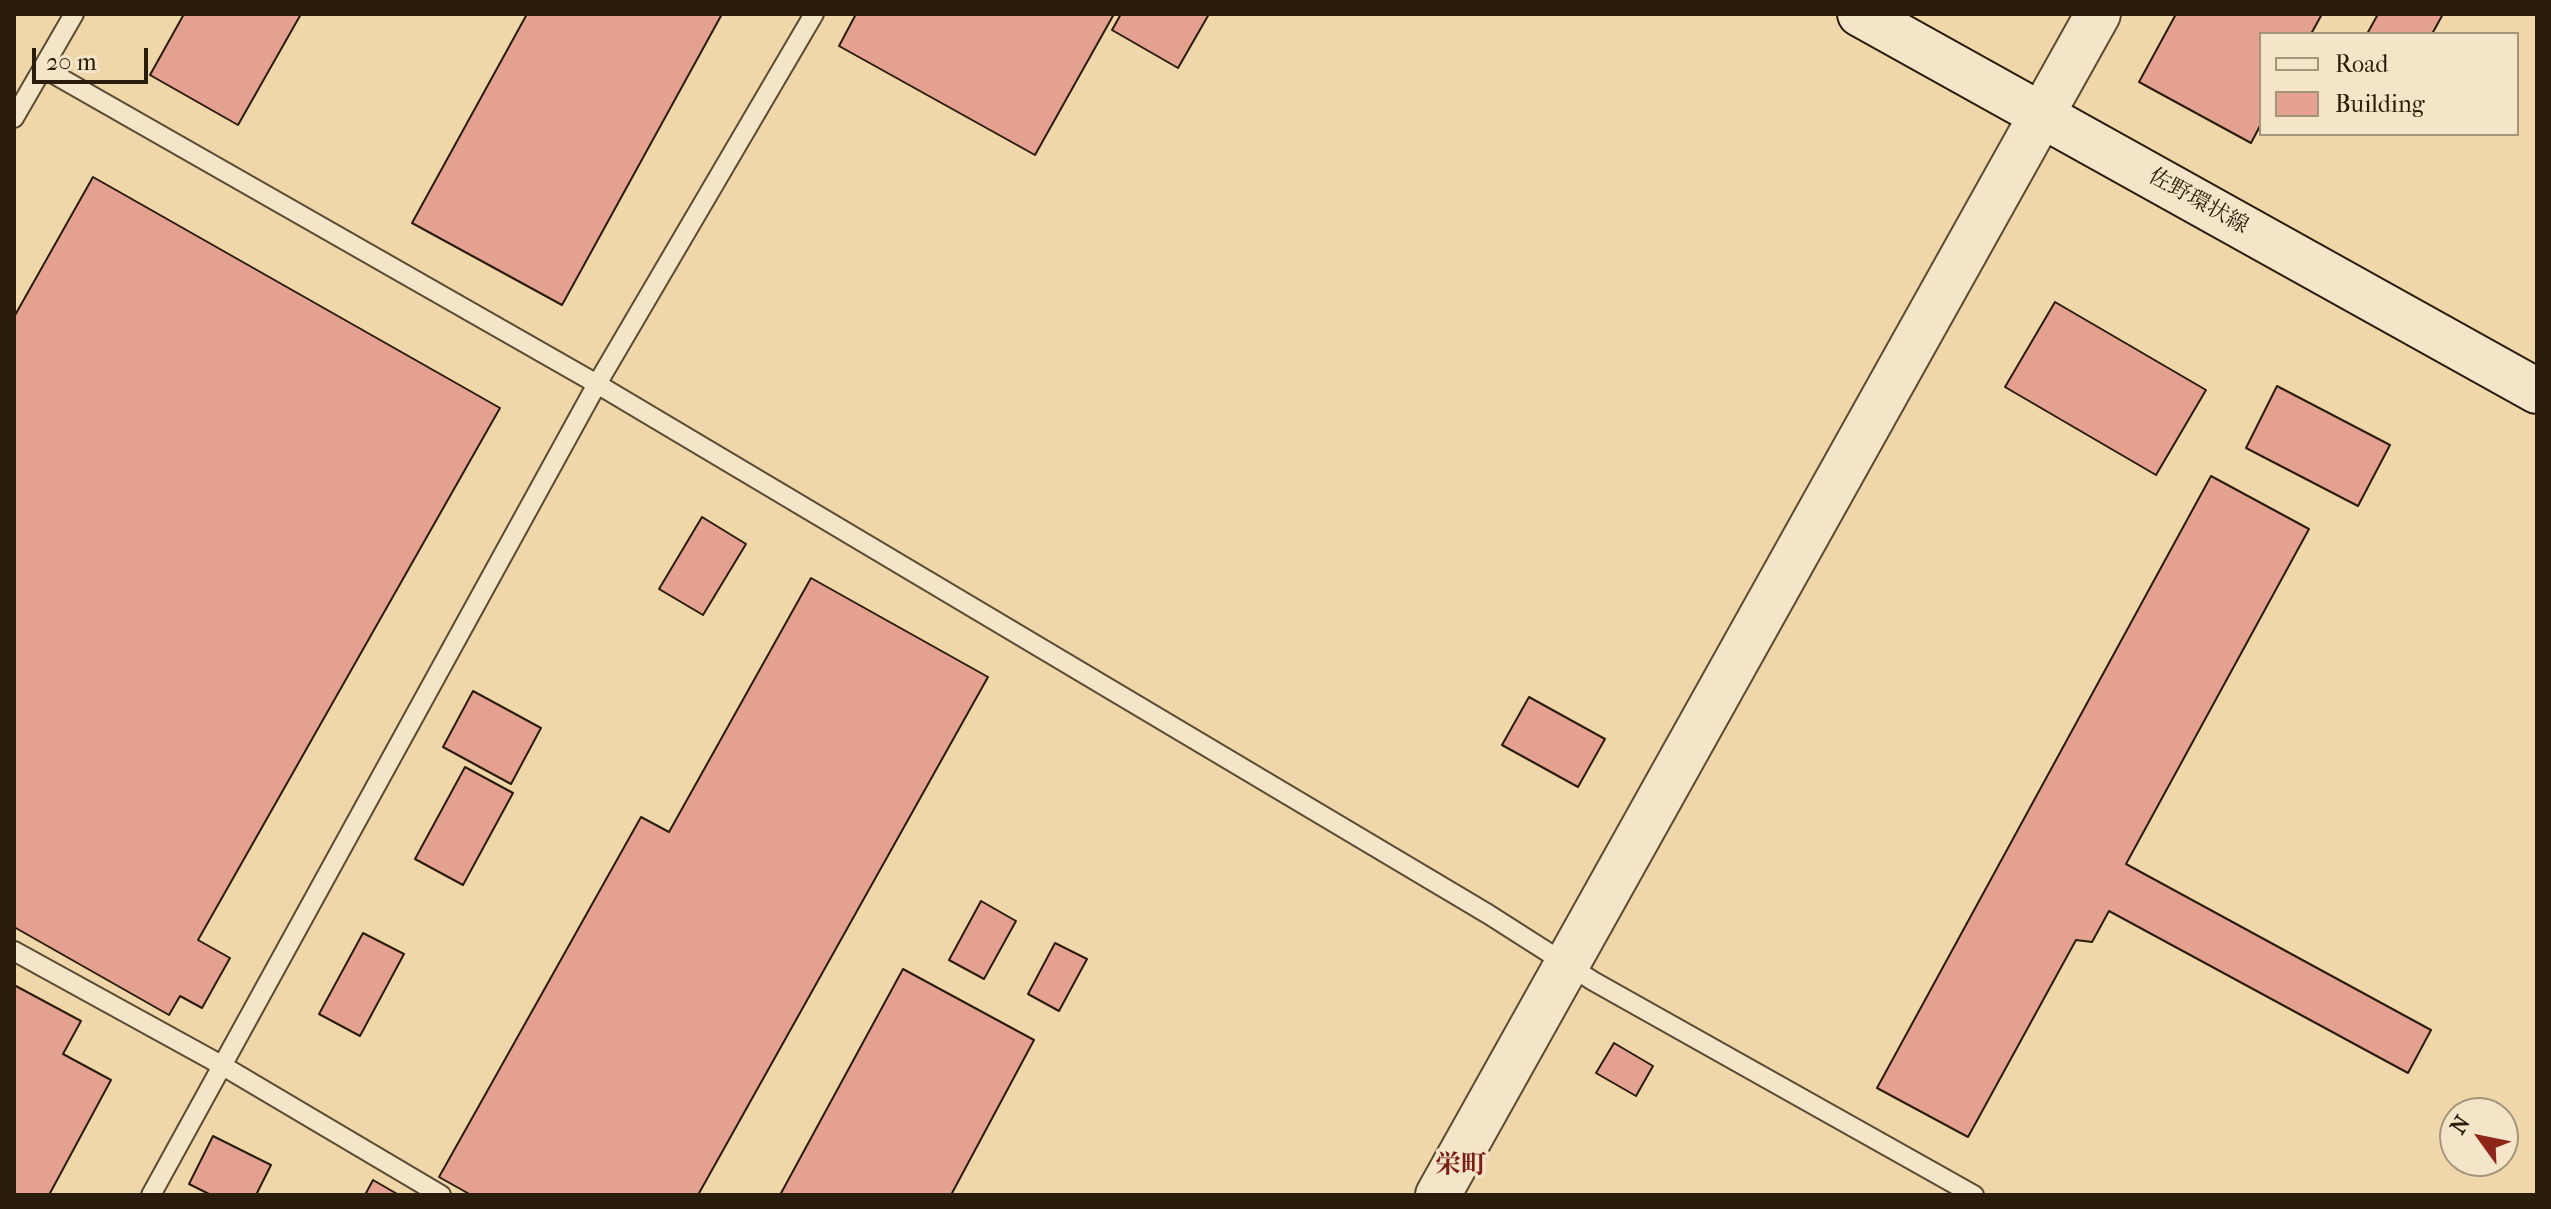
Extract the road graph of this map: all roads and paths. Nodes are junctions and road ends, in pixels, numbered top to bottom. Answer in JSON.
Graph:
{"nodes":[{"id":1,"x":74,"y":14,"type":"edge"},
{"id":2,"x":814,"y":14,"type":"edge"},
{"id":3,"x":1860,"y":14,"type":"edge"},
{"id":4,"x":2098,"y":14,"type":"edge"},
{"id":5,"x":43,"y":68,"type":"junction"},
{"id":6,"x":2042,"y":115,"type":"junction"},
{"id":7,"x":14,"y":118,"type":"edge"},
{"id":8,"x":597,"y":384,"type":"junction"},
{"id":9,"x":2537,"y":391,"type":"edge"},
{"id":10,"x":14,"y":951,"type":"edge"},
{"id":11,"x":1568,"y":965,"type":"junction"},
{"id":12,"x":223,"y":1066,"type":"junction"},
{"id":13,"x":151,"y":1195,"type":"edge"},
{"id":14,"x":441,"y":1195,"type":"edge"},
{"id":15,"x":1438,"y":1195,"type":"edge"},
{"id":16,"x":1974,"y":1195,"type":"edge"}],
"edges":[{"from":1,"to":5,"type":"lane"},
{"from":2,"to":8,"type":"lane"},
{"from":3,"to":6,"type":"street","name":"佐野環状線"},
{"from":4,"to":6,"type":"street"},
{"from":5,"to":7,"type":"lane"},
{"from":5,"to":8,"type":"lane"},
{"from":6,"to":9,"type":"street","name":"佐野環状線"},
{"from":6,"to":11,"type":"street"},
{"from":8,"to":11,"type":"lane"},
{"from":8,"to":12,"type":"lane"},
{"from":10,"to":12,"type":"lane"},
{"from":11,"to":15,"type":"street"},
{"from":11,"to":16,"type":"lane"},
{"from":12,"to":13,"type":"lane"},
{"from":12,"to":14,"type":"lane"}]}
